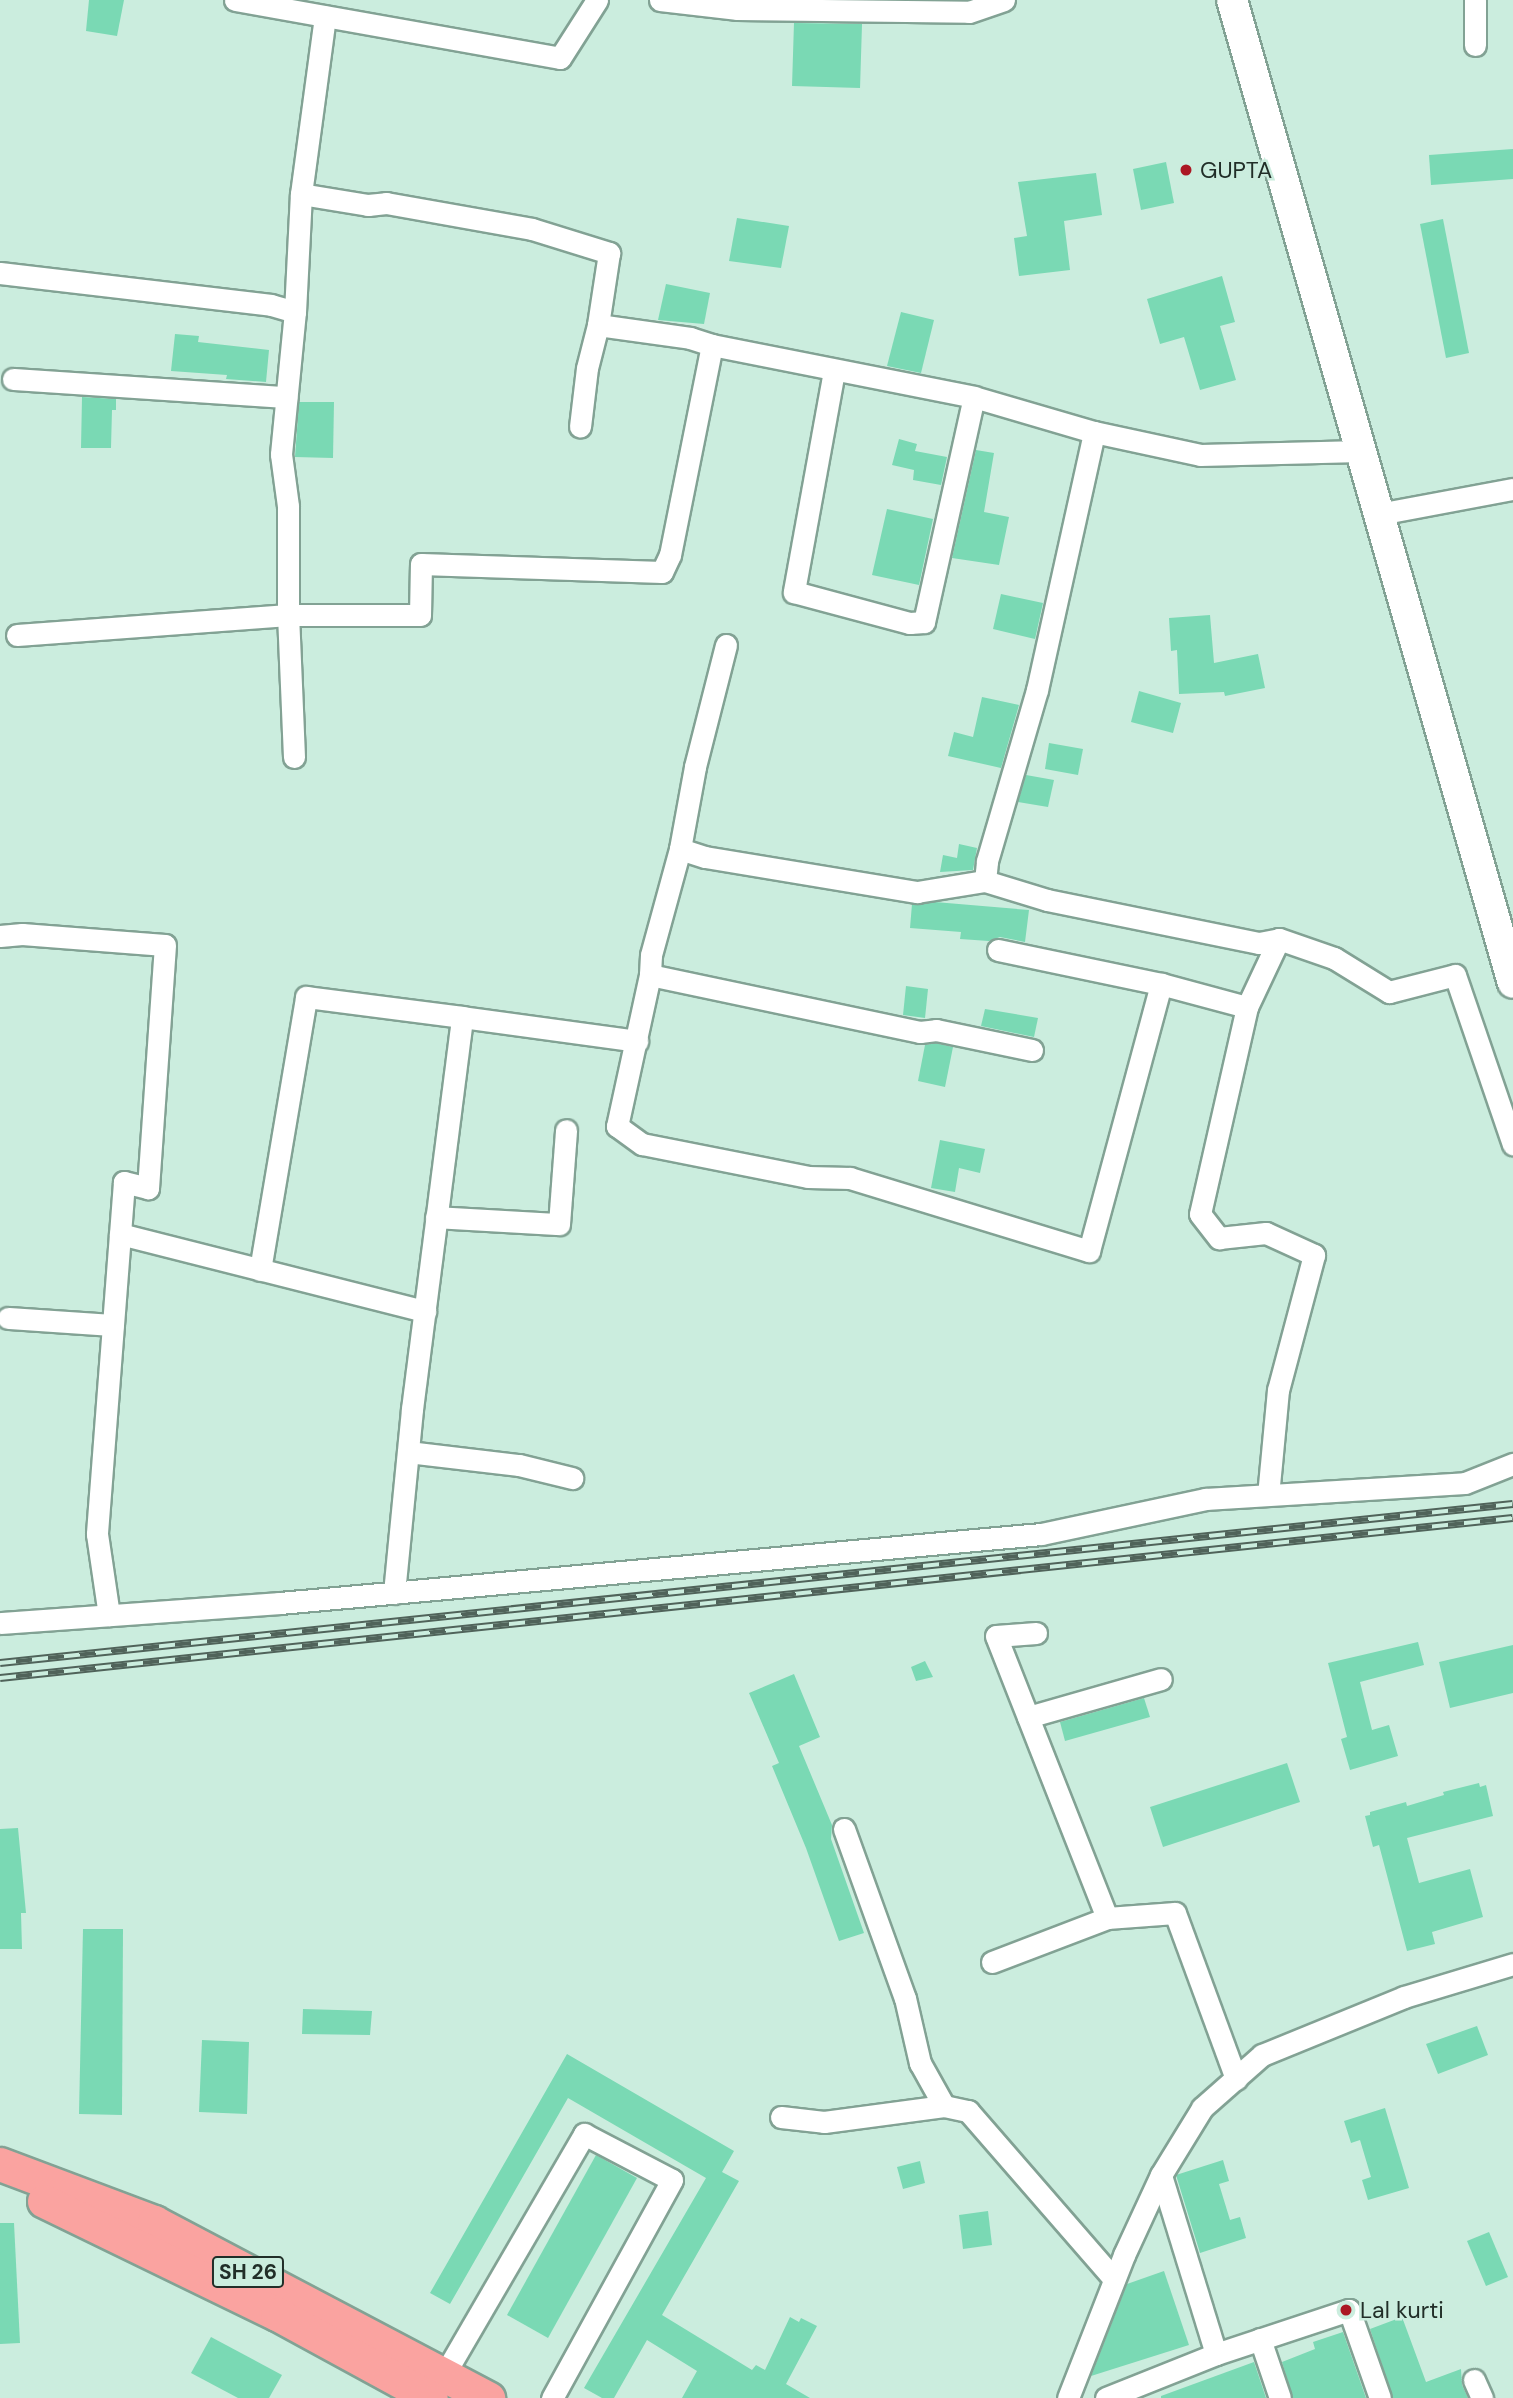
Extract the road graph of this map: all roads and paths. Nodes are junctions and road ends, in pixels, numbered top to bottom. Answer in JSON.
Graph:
{"nodes":[{"id":1,"x":235,"y":0,"type":"edge"},
{"id":2,"x":597,"y":0,"type":"edge"},
{"id":3,"x":660,"y":0,"type":"edge"},
{"id":4,"x":1004,"y":0,"type":"edge"},
{"id":5,"x":1232,"y":0,"type":"edge"},
{"id":6,"x":1475,"y":0,"type":"edge"},
{"id":7,"x":325,"y":17,"type":"junction"},
{"id":8,"x":1475,"y":45,"type":"dead end"},
{"id":9,"x":301,"y":194,"type":"junction"},
{"id":10,"x":0,"y":273,"type":"edge"},
{"id":11,"x":295,"y":312,"type":"junction"},
{"id":12,"x":598,"y":325,"type":"junction"},
{"id":13,"x":712,"y":345,"type":"junction"},
{"id":14,"x":834,"y":371,"type":"junction"},
{"id":15,"x":13,"y":379,"type":"dead end"},
{"id":16,"x":286,"y":397,"type":"junction"},
{"id":17,"x":974,"y":397,"type":"junction"},
{"id":18,"x":580,"y":427,"type":"dead end"},
{"id":19,"x":1094,"y":432,"type":"junction"},
{"id":20,"x":1361,"y":451,"type":"junction"},
{"id":21,"x":1513,"y":489,"type":"edge"},
{"id":22,"x":1379,"y":514,"type":"junction"},
{"id":23,"x":288,"y":615,"type":"junction"},
{"id":24,"x":17,"y":635,"type":"dead end"},
{"id":25,"x":726,"y":645,"type":"dead end"},
{"id":26,"x":294,"y":757,"type":"dead end"},
{"id":27,"x":680,"y":849,"type":"junction"},
{"id":28,"x":985,"y":881,"type":"junction"},
{"id":29,"x":0,"y":936,"type":"edge"},
{"id":30,"x":1279,"y":939,"type":"junction"},
{"id":31,"x":998,"y":950,"type":"dead end"},
{"id":32,"x":650,"y":975,"type":"junction"},
{"id":33,"x":1513,"y":983,"type":"edge"},
{"id":34,"x":1161,"y":984,"type":"junction"},
{"id":35,"x":1247,"y":1007,"type":"junction"},
{"id":36,"x":462,"y":1017,"type":"junction"},
{"id":37,"x":637,"y":1041,"type":"junction"},
{"id":38,"x":1032,"y":1051,"type":"dead end"},
{"id":39,"x":566,"y":1130,"type":"dead end"},
{"id":40,"x":1513,"y":1144,"type":"edge"},
{"id":41,"x":436,"y":1217,"type":"junction"},
{"id":42,"x":120,"y":1234,"type":"junction"},
{"id":43,"x":260,"y":1270,"type":"junction"},
{"id":44,"x":425,"y":1311,"type":"junction"},
{"id":45,"x":8,"y":1318,"type":"dead end"},
{"id":46,"x":113,"y":1325,"type":"junction"},
{"id":47,"x":408,"y":1452,"type":"junction"},
{"id":48,"x":1513,"y":1464,"type":"edge"},
{"id":49,"x":572,"y":1478,"type":"dead end"},
{"id":50,"x":1268,"y":1495,"type":"junction"},
{"id":51,"x":394,"y":1593,"type":"junction"},
{"id":52,"x":109,"y":1615,"type":"junction"},
{"id":53,"x":0,"y":1623,"type":"edge"},
{"id":54,"x":1036,"y":1633,"type":"dead end"},
{"id":55,"x":1161,"y":1679,"type":"dead end"},
{"id":56,"x":1028,"y":1717,"type":"junction"},
{"id":57,"x":844,"y":1829,"type":"dead end"},
{"id":58,"x":1107,"y":1917,"type":"junction"},
{"id":59,"x":992,"y":1962,"type":"dead end"},
{"id":60,"x":1513,"y":1964,"type":"edge"},
{"id":61,"x":1236,"y":2079,"type":"junction"},
{"id":62,"x":944,"y":2106,"type":"junction"},
{"id":63,"x":781,"y":2117,"type":"dead end"},
{"id":64,"x":0,"y":2164,"type":"edge"},
{"id":65,"x":1161,"y":2175,"type":"junction"},
{"id":66,"x":0,"y":2186,"type":"edge"},
{"id":67,"x":1113,"y":2278,"type":"junction"},
{"id":68,"x":1259,"y":2339,"type":"junction"},
{"id":69,"x":1216,"y":2354,"type":"junction"},
{"id":70,"x":438,"y":2386,"type":"edge"},
{"id":71,"x":1156,"y":2389,"type":"edge"},
{"id":72,"x":488,"y":2398,"type":"edge"},
{"id":73,"x":552,"y":2398,"type":"edge"},
{"id":74,"x":1068,"y":2398,"type":"edge"},
{"id":75,"x":1106,"y":2398,"type":"edge"},
{"id":76,"x":1280,"y":2398,"type":"edge"},
{"id":77,"x":1380,"y":2398,"type":"edge"}],
"edges":[{"from":1,"to":7,"type":"street"},
{"from":2,"to":7,"type":"street"},
{"from":3,"to":4,"type":"street"},
{"from":5,"to":20,"type":"main road"},
{"from":6,"to":8,"type":"street"},
{"from":7,"to":9,"type":"street"},
{"from":9,"to":11,"type":"street"},
{"from":9,"to":12,"type":"street"},
{"from":10,"to":11,"type":"street"},
{"from":11,"to":16,"type":"street"},
{"from":12,"to":13,"type":"street"},
{"from":12,"to":18,"type":"street"},
{"from":13,"to":14,"type":"street"},
{"from":13,"to":23,"type":"street"},
{"from":14,"to":17,"type":"street"},
{"from":14,"to":17,"type":"street"},
{"from":15,"to":16,"type":"street"},
{"from":16,"to":23,"type":"street"},
{"from":17,"to":19,"type":"street"},
{"from":19,"to":20,"type":"street"},
{"from":19,"to":28,"type":"street"},
{"from":20,"to":22,"type":"main road"},
{"from":21,"to":22,"type":"street"},
{"from":22,"to":33,"type":"main road"},
{"from":23,"to":24,"type":"street"},
{"from":23,"to":26,"type":"street"},
{"from":25,"to":27,"type":"street"},
{"from":27,"to":28,"type":"street"},
{"from":27,"to":32,"type":"street"},
{"from":28,"to":30,"type":"street"},
{"from":29,"to":42,"type":"street"},
{"from":30,"to":35,"type":"street"},
{"from":30,"to":40,"type":"street"},
{"from":31,"to":34,"type":"street"},
{"from":32,"to":37,"type":"street"},
{"from":32,"to":38,"type":"street"},
{"from":34,"to":35,"type":"street"},
{"from":34,"to":37,"type":"street"},
{"from":35,"to":50,"type":"street"},
{"from":36,"to":37,"type":"street"},
{"from":36,"to":41,"type":"street"},
{"from":36,"to":43,"type":"street"},
{"from":39,"to":41,"type":"street"},
{"from":41,"to":44,"type":"street"},
{"from":42,"to":43,"type":"street"},
{"from":42,"to":46,"type":"street"},
{"from":43,"to":44,"type":"street"},
{"from":44,"to":47,"type":"street"},
{"from":45,"to":46,"type":"street"},
{"from":46,"to":52,"type":"street"},
{"from":47,"to":49,"type":"street"},
{"from":47,"to":51,"type":"street"},
{"from":48,"to":50,"type":"street"},
{"from":50,"to":51,"type":"street"},
{"from":51,"to":52,"type":"street"},
{"from":52,"to":53,"type":"street"},
{"from":54,"to":56,"type":"street"},
{"from":55,"to":56,"type":"street"},
{"from":56,"to":58,"type":"street"},
{"from":57,"to":62,"type":"street"},
{"from":58,"to":59,"type":"street"},
{"from":58,"to":61,"type":"street"},
{"from":60,"to":61,"type":"street"},
{"from":61,"to":65,"type":"street"},
{"from":62,"to":63,"type":"street"},
{"from":62,"to":67,"type":"street"},
{"from":64,"to":70,"type":"main road","number":"SH 26"},
{"from":65,"to":67,"type":"street"},
{"from":65,"to":69,"type":"street"},
{"from":66,"to":70,"type":"main road"},
{"from":67,"to":74,"type":"street"},
{"from":68,"to":69,"type":"street"},
{"from":68,"to":76,"type":"street"},
{"from":68,"to":77,"type":"street"},
{"from":69,"to":71,"type":"street"},
{"from":70,"to":72,"type":"main road","number":"SH 26"},
{"from":70,"to":73,"type":"street"},
{"from":71,"to":75,"type":"street"}]}
